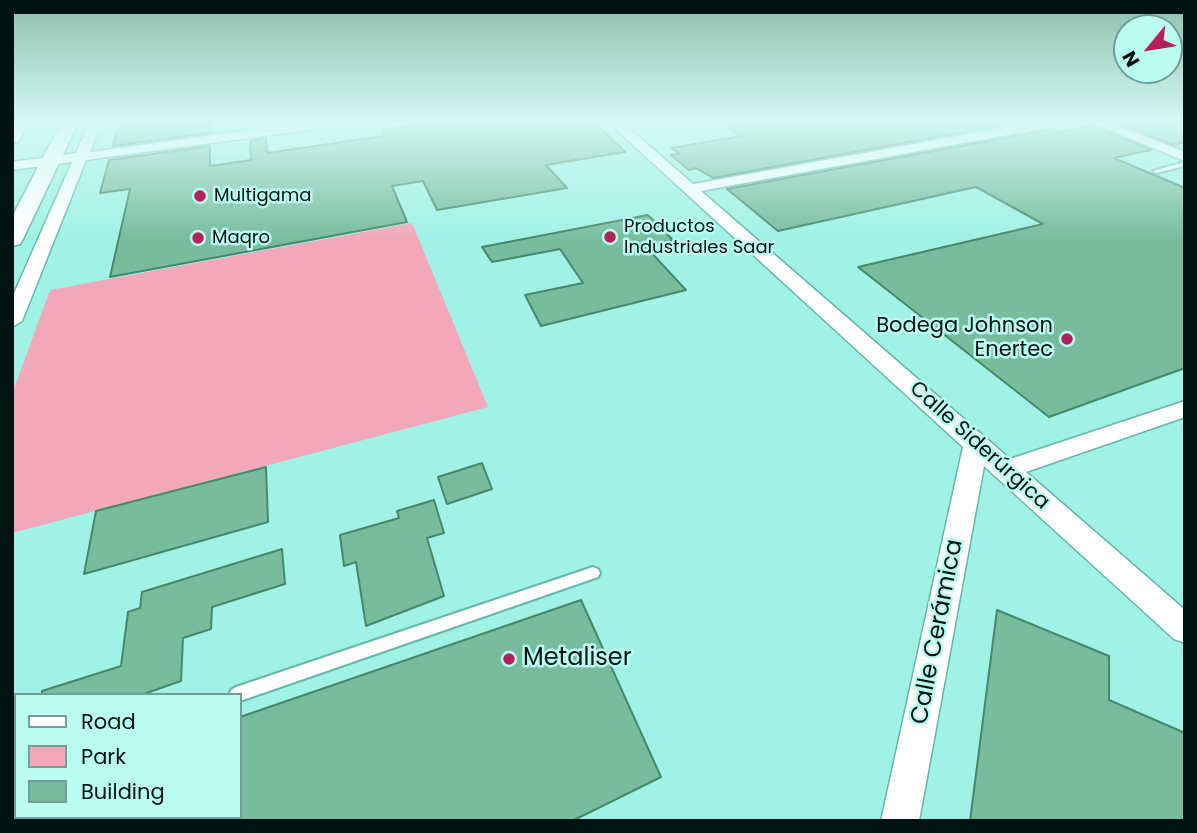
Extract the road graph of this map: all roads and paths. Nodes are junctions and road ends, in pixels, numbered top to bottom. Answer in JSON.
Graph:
{"nodes":[{"id":1,"x":31,"y":162,"type":"edge"},
{"id":2,"x":51,"y":162,"type":"edge"},
{"id":3,"x":79,"y":162,"type":"edge"},
{"id":4,"x":660,"y":162,"type":"edge"},
{"id":5,"x":839,"y":162,"type":"edge"},
{"id":6,"x":1185,"y":163,"type":"edge"},
{"id":7,"x":12,"y":166,"type":"edge"},
{"id":8,"x":1156,"y":171,"type":"dead end"},
{"id":9,"x":691,"y":189,"type":"junction"},
{"id":10,"x":12,"y":239,"type":"edge"},
{"id":11,"x":12,"y":321,"type":"edge"},
{"id":12,"x":1185,"y":409,"type":"edge"},
{"id":13,"x":976,"y":444,"type":"junction"},
{"id":14,"x":1005,"y":470,"type":"junction"},
{"id":15,"x":593,"y":573,"type":"dead end"},
{"id":16,"x":1185,"y":629,"type":"edge"},
{"id":17,"x":242,"y":693,"type":"edge"},
{"id":18,"x":900,"y":821,"type":"edge"}],
"edges":[{"from":1,"to":7,"type":"street"},
{"from":2,"to":10,"type":"main road"},
{"from":3,"to":11,"type":"street"},
{"from":4,"to":9,"type":"street","name":"Calle Siderúrgica"},
{"from":5,"to":9,"type":"street"},
{"from":6,"to":8,"type":"lane"},
{"from":9,"to":13,"type":"street","name":"Calle Siderúrgica"},
{"from":12,"to":14,"type":"street"},
{"from":13,"to":14,"type":"street","name":"Calle Siderúrgica"},
{"from":13,"to":18,"type":"street","name":"Calle Cerámica"},
{"from":14,"to":16,"type":"street","name":"Calle Siderúrgica"},
{"from":15,"to":17,"type":"lane"}]}
